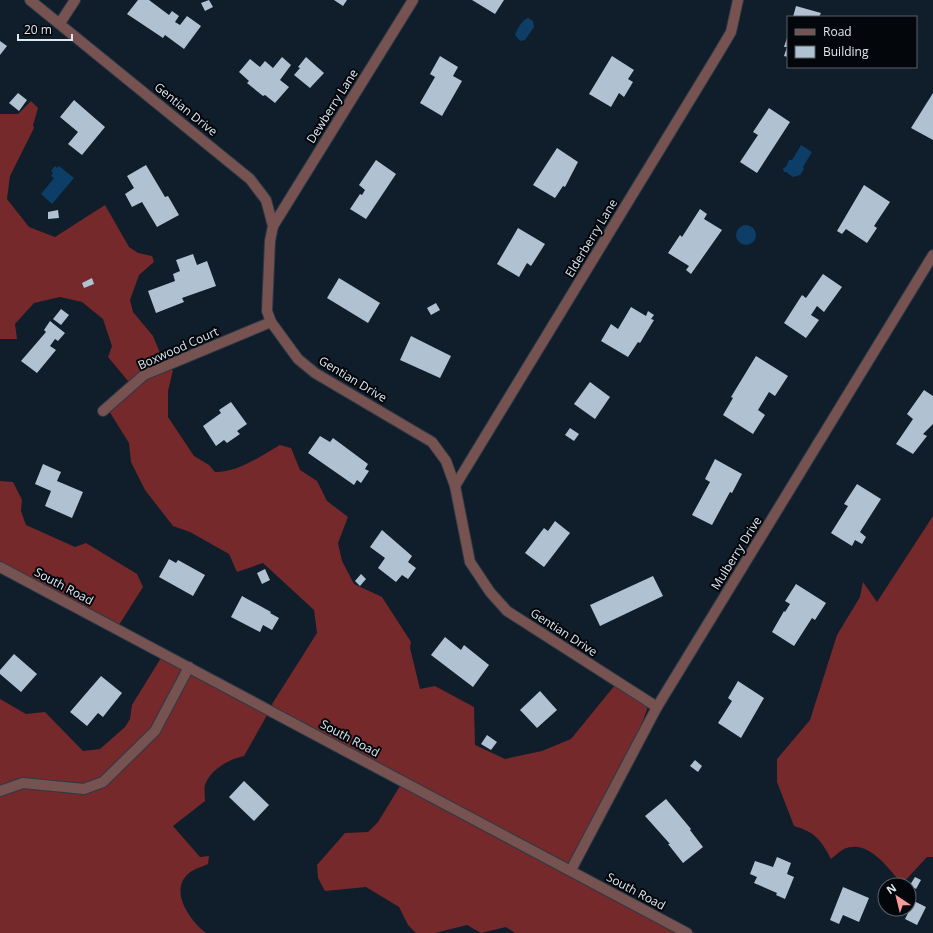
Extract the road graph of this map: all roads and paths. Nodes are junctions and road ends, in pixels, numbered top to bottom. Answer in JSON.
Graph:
{"nodes":[{"id":1,"x":30,"y":0,"type":"edge"},
{"id":2,"x":75,"y":0,"type":"edge"},
{"id":3,"x":413,"y":0,"type":"edge"},
{"id":4,"x":738,"y":0,"type":"edge"},
{"id":5,"x":60,"y":23,"type":"junction"},
{"id":6,"x":273,"y":226,"type":"junction"},
{"id":7,"x":933,"y":255,"type":"edge"},
{"id":8,"x":271,"y":322,"type":"junction"},
{"id":9,"x":103,"y":411,"type":"dead end"},
{"id":10,"x":455,"y":486,"type":"junction"},
{"id":11,"x":0,"y":567,"type":"edge"},
{"id":12,"x":189,"y":667,"type":"junction"},
{"id":13,"x":657,"y":706,"type":"junction"},
{"id":14,"x":0,"y":791,"type":"edge"},
{"id":15,"x":571,"y":870,"type":"junction"},
{"id":16,"x":687,"y":933,"type":"edge"}],
"edges":[{"from":1,"to":5,"type":"street","name":"Gentian Drive"},
{"from":2,"to":5,"type":"street"},
{"from":3,"to":6,"type":"street","name":"Dewberry Lane"},
{"from":4,"to":10,"type":"street","name":"Elderberry Lane"},
{"from":5,"to":6,"type":"street","name":"Gentian Drive"},
{"from":6,"to":8,"type":"street","name":"Gentian Drive"},
{"from":7,"to":13,"type":"street","name":"Mulberry Drive"},
{"from":8,"to":9,"type":"street","name":"Boxwood Court"},
{"from":8,"to":10,"type":"street","name":"Gentian Drive"},
{"from":10,"to":13,"type":"street","name":"Gentian Drive"},
{"from":11,"to":12,"type":"street","name":"South Road"},
{"from":12,"to":14,"type":"street"},
{"from":12,"to":15,"type":"street","name":"South Road"},
{"from":13,"to":15,"type":"street","name":"Mulberry Drive"},
{"from":15,"to":16,"type":"street","name":"South Road"}]}
